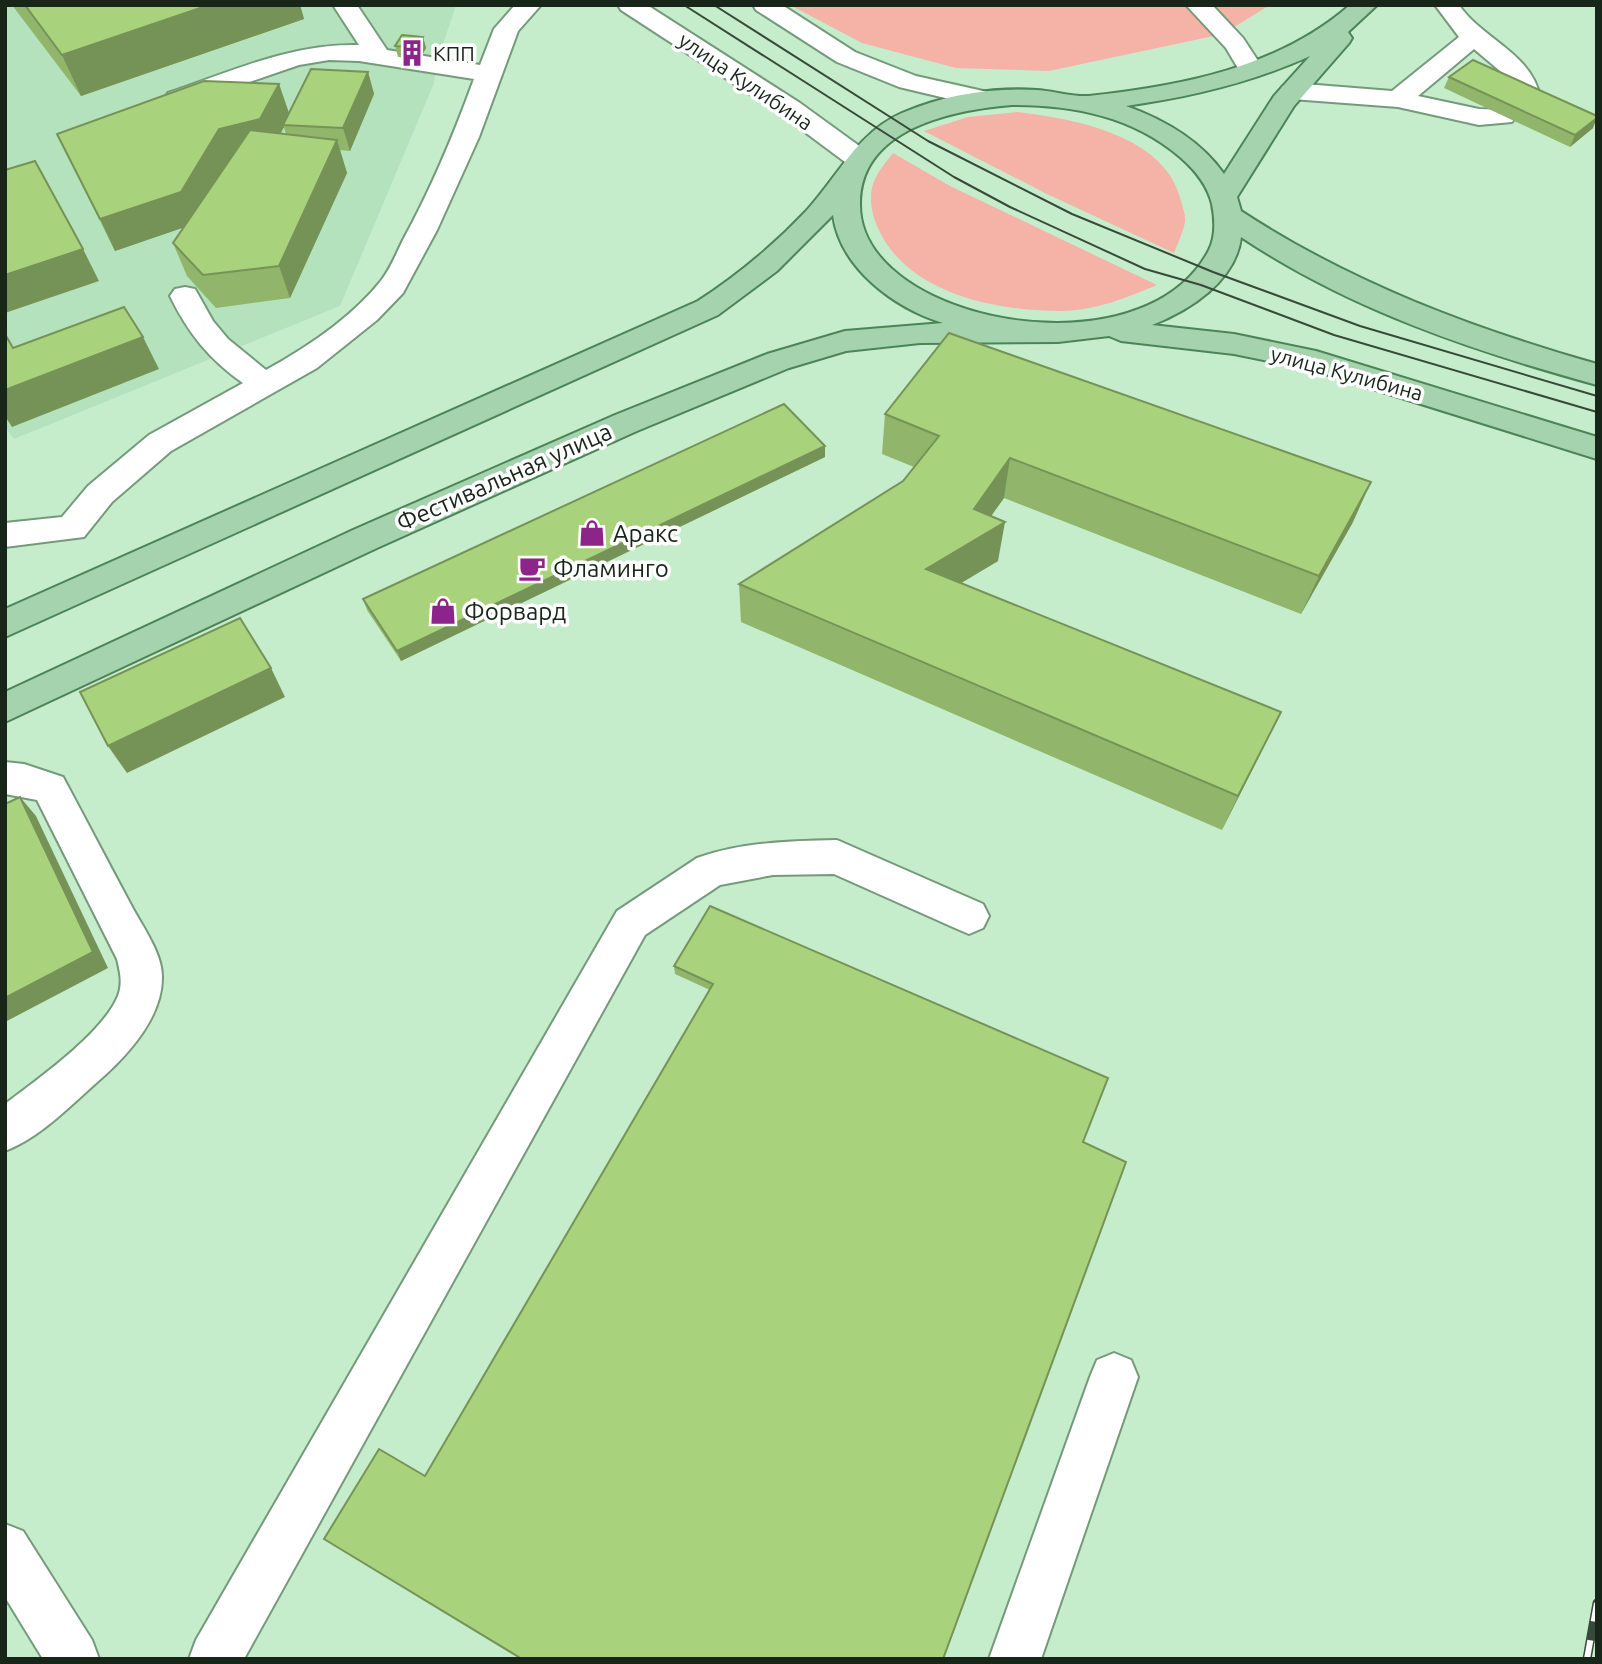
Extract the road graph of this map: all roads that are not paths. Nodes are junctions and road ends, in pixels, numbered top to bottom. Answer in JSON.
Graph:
{"nodes":[{"id":1,"x":345,"y":5,"type":"edge"},
{"id":2,"x":529,"y":5,"type":"edge"},
{"id":3,"x":630,"y":5,"type":"edge"},
{"id":4,"x":765,"y":5,"type":"edge"},
{"id":5,"x":1198,"y":5,"type":"edge"},
{"id":6,"x":1366,"y":5,"type":"edge"},
{"id":7,"x":1447,"y":5,"type":"edge"},
{"id":8,"x":1474,"y":37,"type":"junction"},
{"id":9,"x":380,"y":58,"type":"junction"},
{"id":10,"x":1251,"y":70,"type":"junction"},
{"id":11,"x":488,"y":74,"type":"junction"},
{"id":12,"x":1292,"y":91,"type":"junction"},
{"id":13,"x":1527,"y":97,"type":"edge"},
{"id":14,"x":983,"y":99,"type":"junction"},
{"id":15,"x":1398,"y":99,"type":"junction"},
{"id":16,"x":1086,"y":103,"type":"junction"},
{"id":17,"x":153,"y":107,"type":"edge"},
{"id":18,"x":1503,"y":116,"type":"edge"},
{"id":19,"x":855,"y":168,"type":"junction"},
{"id":20,"x":1227,"y":207,"type":"junction"},
{"id":21,"x":185,"y":296,"type":"dead end"},
{"id":22,"x":1091,"y":330,"type":"junction"},
{"id":23,"x":1026,"y":331,"type":"junction"},
{"id":24,"x":1597,"y":375,"type":"edge"},
{"id":25,"x":264,"y":383,"type":"junction"},
{"id":26,"x":1597,"y":448,"type":"edge"},
{"id":27,"x":5,"y":535,"type":"edge"},
{"id":28,"x":5,"y":624,"type":"edge"},
{"id":29,"x":5,"y":708,"type":"edge"},
{"id":30,"x":5,"y":778,"type":"edge"},
{"id":31,"x":969,"y":916,"type":"dead end"},
{"id":32,"x":5,"y":1130,"type":"edge"},
{"id":33,"x":1114,"y":1377,"type":"dead end"},
{"id":34,"x":5,"y":1549,"type":"edge"},
{"id":35,"x":229,"y":1654,"type":"edge"},
{"id":36,"x":74,"y":1659,"type":"edge"},
{"id":37,"x":1015,"y":1659,"type":"edge"}],
"edges":[{"from":1,"to":9,"type":"street"},
{"from":2,"to":11,"type":"street"},
{"from":3,"to":19,"type":"street","name":"улица Кулибина"},
{"from":4,"to":14,"type":"street"},
{"from":5,"to":10,"type":"street"},
{"from":6,"to":10,"type":"main road"},
{"from":6,"to":12,"type":"main road"},
{"from":7,"to":8,"type":"street"},
{"from":8,"to":13,"type":"street"},
{"from":8,"to":15,"type":"street"},
{"from":9,"to":11,"type":"street"},
{"from":9,"to":17,"type":"street"},
{"from":10,"to":16,"type":"main road"},
{"from":11,"to":25,"type":"street"},
{"from":12,"to":15,"type":"street"},
{"from":12,"to":20,"type":"main road"},
{"from":14,"to":16,"type":"main road"},
{"from":14,"to":19,"type":"main road"},
{"from":15,"to":18,"type":"street"},
{"from":16,"to":20,"type":"main road"},
{"from":19,"to":23,"type":"main road"},
{"from":19,"to":28,"type":"main road"},
{"from":20,"to":22,"type":"main road"},
{"from":20,"to":24,"type":"main road"},
{"from":21,"to":25,"type":"street"},
{"from":22,"to":23,"type":"main road"},
{"from":22,"to":26,"type":"main road","name":"улица Кулибина"},
{"from":23,"to":29,"type":"main road","name":"Фестивальная улица"},
{"from":25,"to":27,"type":"street"},
{"from":30,"to":32,"type":"street"},
{"from":31,"to":35,"type":"street"},
{"from":33,"to":37,"type":"street"},
{"from":34,"to":36,"type":"street"}]}
